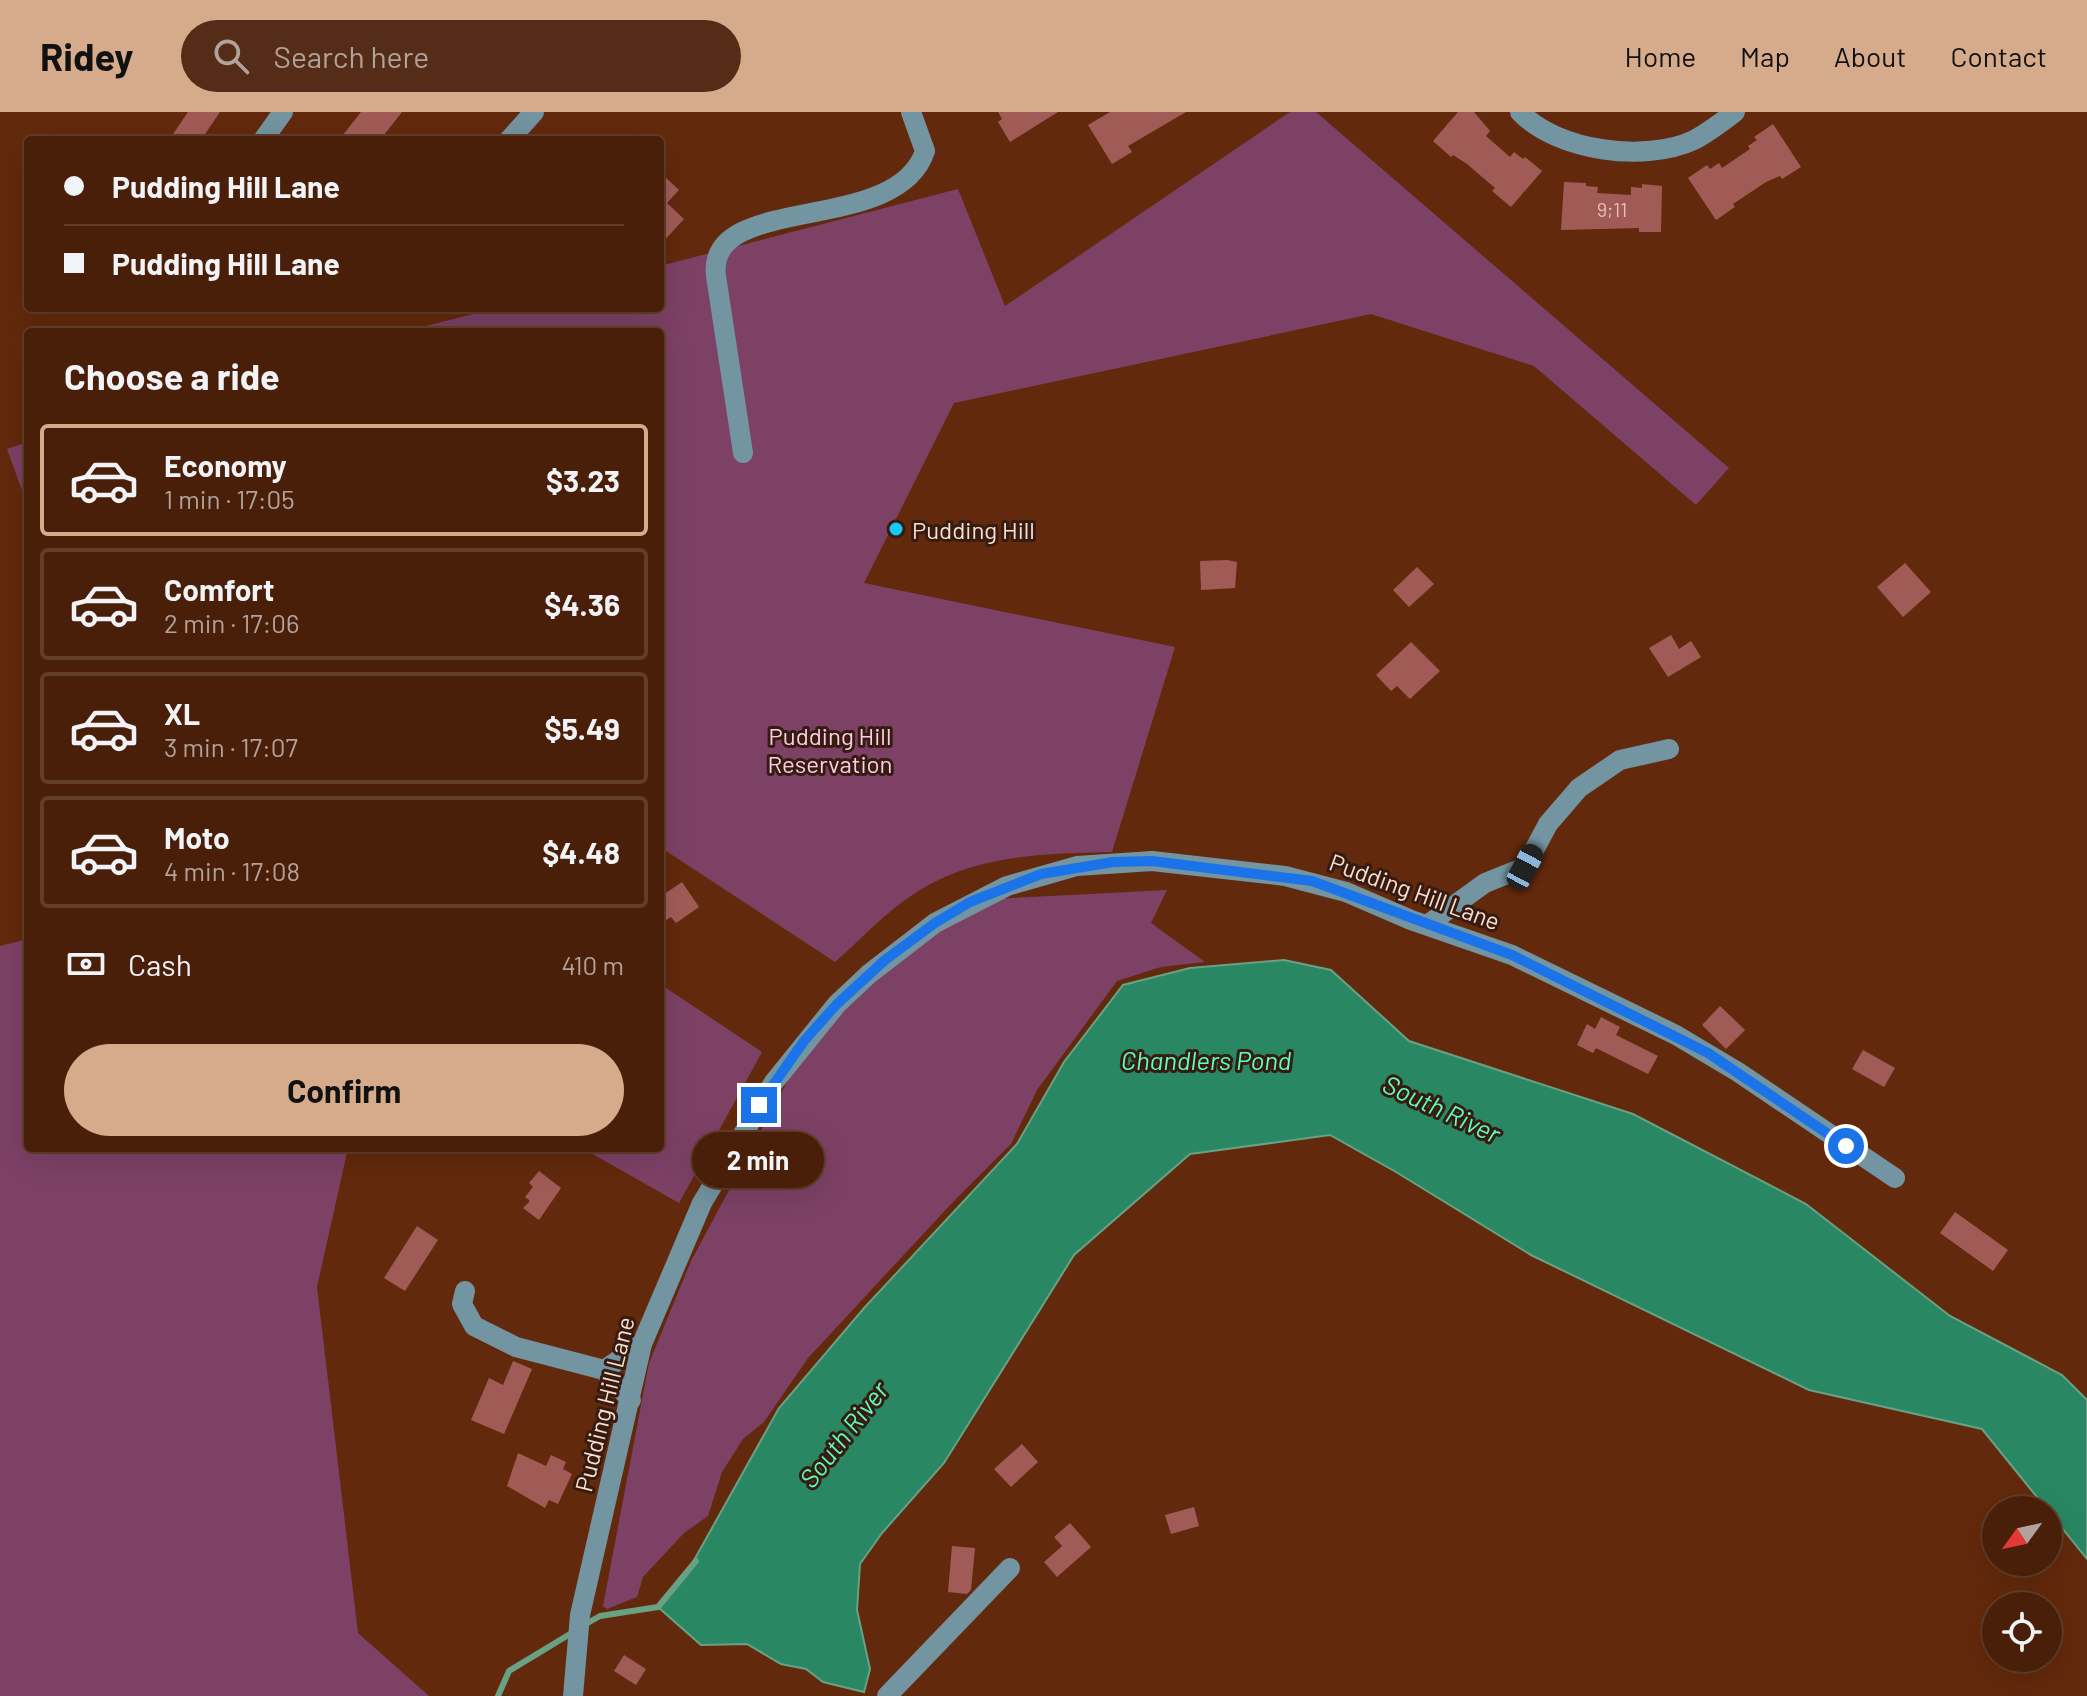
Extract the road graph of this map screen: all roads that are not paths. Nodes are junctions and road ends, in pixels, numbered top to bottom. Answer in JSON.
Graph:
{"nodes":[{"id":1,"x":283,"y":112,"type":"edge"},
{"id":2,"x":534,"y":112,"type":"edge"},
{"id":3,"x":911,"y":112,"type":"edge"},
{"id":4,"x":1520,"y":112,"type":"edge"},
{"id":5,"x":1735,"y":112,"type":"edge"},
{"id":6,"x":266,"y":136,"type":"edge"},
{"id":7,"x":513,"y":136,"type":"edge"},
{"id":8,"x":743,"y":453,"type":"dead end"},
{"id":9,"x":1669,"y":749,"type":"dead end"},
{"id":10,"x":1427,"y":925,"type":"junction"},
{"id":11,"x":1895,"y":1178,"type":"dead end"},
{"id":12,"x":465,"y":1291,"type":"dead end"},
{"id":13,"x":642,"y":1344,"type":"junction"},
{"id":14,"x":604,"y":1370,"type":"junction"},
{"id":15,"x":631,"y":1400,"type":"junction"},
{"id":16,"x":1010,"y":1568,"type":"dead end"},
{"id":17,"x":573,"y":1696,"type":"edge"},
{"id":18,"x":887,"y":1696,"type":"edge"}],
"edges":[{"from":1,"to":6,"type":"street"},
{"from":2,"to":7,"type":"street"},
{"from":3,"to":8,"type":"street"},
{"from":4,"to":5,"type":"street"},
{"from":9,"to":10,"type":"street"},
{"from":10,"to":11,"type":"street","name":"Pudding Hill Lane"},
{"from":10,"to":13,"type":"street","name":"Pudding Hill Lane"},
{"from":12,"to":14,"type":"street"},
{"from":13,"to":14,"type":"street"},
{"from":13,"to":15,"type":"street","name":"Pudding Hill Lane"},
{"from":14,"to":15,"type":"street"},
{"from":15,"to":17,"type":"street","name":"Pudding Hill Lane"},
{"from":16,"to":18,"type":"street"}]}
